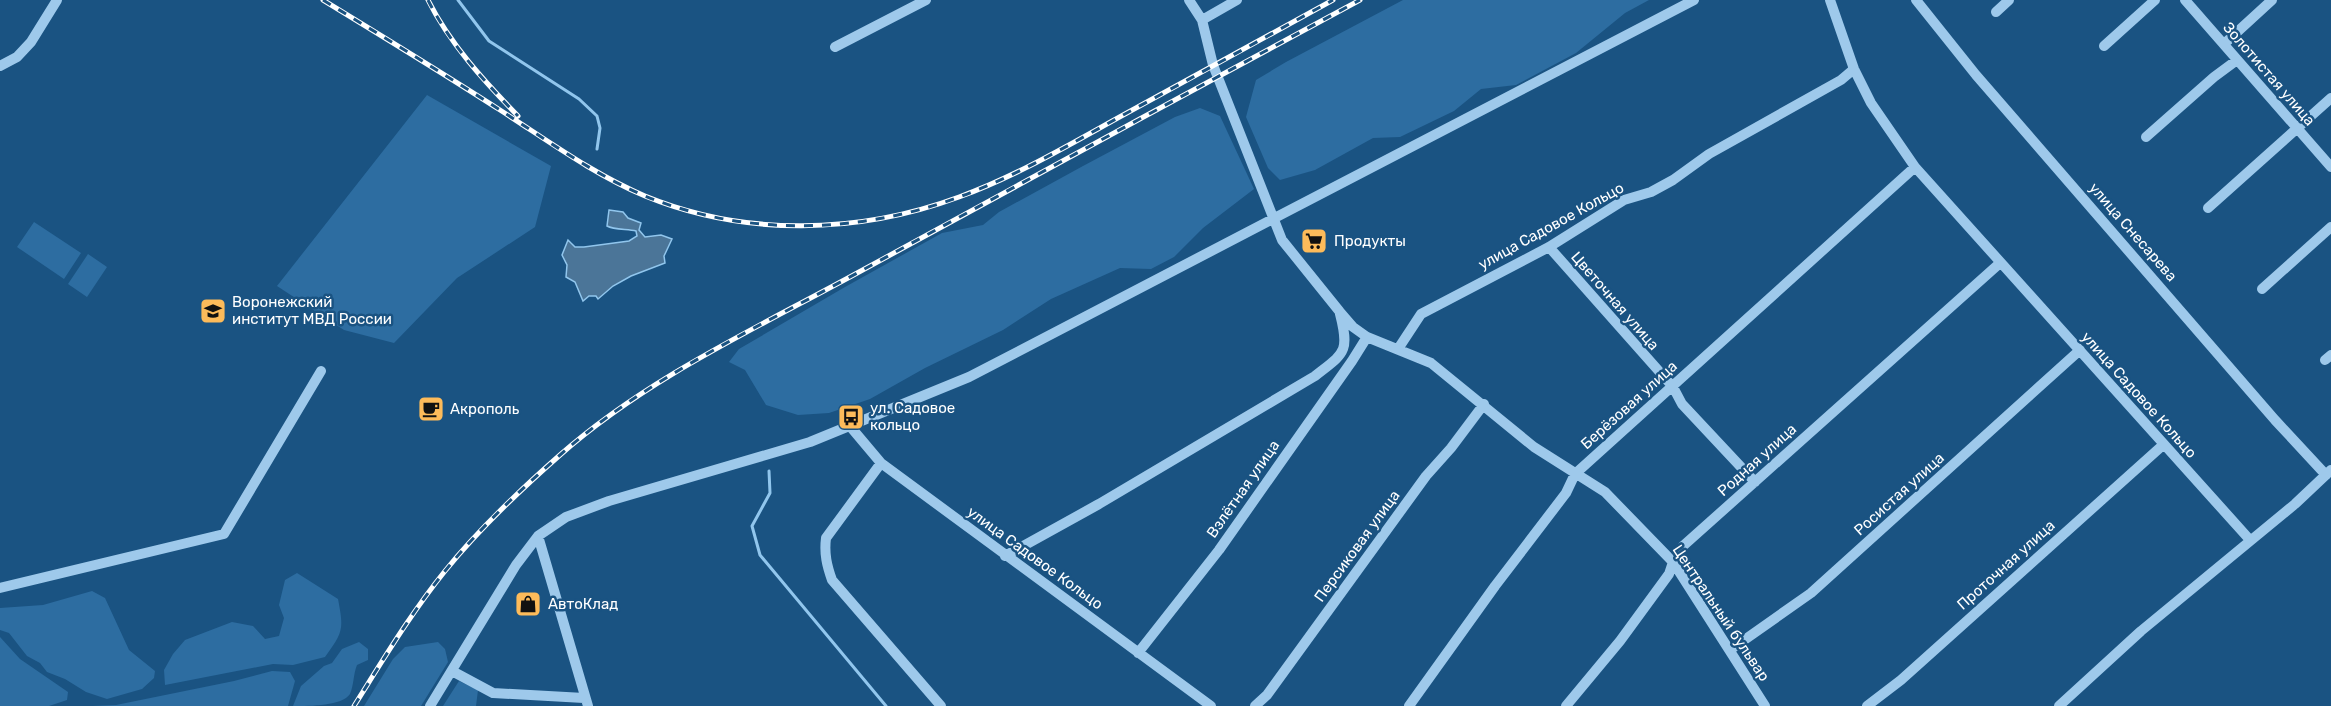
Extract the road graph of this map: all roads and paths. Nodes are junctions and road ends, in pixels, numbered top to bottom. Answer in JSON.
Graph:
{"nodes":[{"id":1,"x":57,"y":0,"type":"edge"},
{"id":2,"x":926,"y":0,"type":"edge"},
{"id":3,"x":1189,"y":0,"type":"edge"},
{"id":4,"x":1237,"y":0,"type":"edge"},
{"id":5,"x":1694,"y":0,"type":"edge"},
{"id":6,"x":1830,"y":0,"type":"edge"},
{"id":7,"x":1916,"y":0,"type":"edge"},
{"id":8,"x":2009,"y":0,"type":"edge"},
{"id":9,"x":2155,"y":0,"type":"edge"},
{"id":10,"x":2185,"y":0,"type":"edge"},
{"id":11,"x":2272,"y":0,"type":"edge"},
{"id":12,"x":1996,"y":12,"type":"dead end"},
{"id":13,"x":1202,"y":20,"type":"junction"},
{"id":14,"x":2224,"y":44,"type":"junction"},
{"id":15,"x":835,"y":46,"type":"dead end"},
{"id":16,"x":2104,"y":46,"type":"dead end"},
{"id":17,"x":2237,"y":60,"type":"junction"},
{"id":18,"x":0,"y":66,"type":"edge"},
{"id":19,"x":1854,"y":69,"type":"junction"},
{"id":20,"x":2331,"y":98,"type":"edge"},
{"id":21,"x":2297,"y":129,"type":"junction"},
{"id":22,"x":2146,"y":137,"type":"dead end"},
{"id":23,"x":1915,"y":167,"type":"junction"},
{"id":24,"x":2331,"y":167,"type":"edge"},
{"id":25,"x":2208,"y":208,"type":"dead end"},
{"id":26,"x":1274,"y":218,"type":"junction"},
{"id":27,"x":2331,"y":227,"type":"edge"},
{"id":28,"x":1549,"y":247,"type":"junction"},
{"id":29,"x":2000,"y":263,"type":"junction"},
{"id":30,"x":2262,"y":289,"type":"dead end"},
{"id":31,"x":1340,"y":312,"type":"junction"},
{"id":32,"x":1367,"y":337,"type":"junction"},
{"id":33,"x":1398,"y":349,"type":"junction"},
{"id":34,"x":2080,"y":350,"type":"junction"},
{"id":35,"x":321,"y":372,"type":"dead end"},
{"id":36,"x":1672,"y":387,"type":"junction"},
{"id":37,"x":1484,"y":404,"type":"junction"},
{"id":38,"x":849,"y":425,"type":"junction"},
{"id":39,"x":2163,"y":445,"type":"junction"},
{"id":40,"x":881,"y":463,"type":"junction"},
{"id":41,"x":2328,"y":472,"type":"edge"},
{"id":42,"x":1575,"y":474,"type":"junction"},
{"id":43,"x":1755,"y":482,"type":"junction"},
{"id":44,"x":538,"y":536,"type":"junction"},
{"id":45,"x":2250,"y":540,"type":"junction"},
{"id":46,"x":1005,"y":556,"type":"junction"},
{"id":47,"x":1673,"y":562,"type":"junction"},
{"id":48,"x":0,"y":588,"type":"edge"},
{"id":49,"x":1730,"y":650,"type":"junction"},
{"id":50,"x":1138,"y":653,"type":"junction"},
{"id":51,"x":452,"y":671,"type":"junction"},
{"id":52,"x":586,"y":702,"type":"edge"},
{"id":53,"x":430,"y":706,"type":"edge"},
{"id":54,"x":941,"y":706,"type":"edge"},
{"id":55,"x":1211,"y":706,"type":"edge"},
{"id":56,"x":1255,"y":706,"type":"edge"},
{"id":57,"x":1409,"y":706,"type":"edge"},
{"id":58,"x":1566,"y":706,"type":"edge"},
{"id":59,"x":1765,"y":706,"type":"edge"},
{"id":60,"x":1867,"y":706,"type":"edge"},
{"id":61,"x":2059,"y":706,"type":"edge"}],
"edges":[{"from":1,"to":18,"type":"street"},
{"from":2,"to":15,"type":"street"},
{"from":3,"to":13,"type":"street","name":"Центральный бульвар"},
{"from":4,"to":13,"type":"street"},
{"from":5,"to":26,"type":"street"},
{"from":6,"to":19,"type":"street","name":"улица Садовое Кольцо"},
{"from":7,"to":41,"type":"street","name":"улица Снесарева"},
{"from":8,"to":12,"type":"street"},
{"from":9,"to":16,"type":"street"},
{"from":10,"to":14,"type":"street","name":"Золотистая улица"},
{"from":11,"to":14,"type":"street"},
{"from":13,"to":26,"type":"street","name":"Центральный бульвар"},
{"from":14,"to":17,"type":"street","name":"Золотистая улица"},
{"from":17,"to":21,"type":"street","name":"Золотистая улица"},
{"from":17,"to":22,"type":"street"},
{"from":19,"to":23,"type":"street","name":"улица Садовое Кольцо"},
{"from":19,"to":28,"type":"street","name":"улица Садовое Кольцо"},
{"from":20,"to":21,"type":"street"},
{"from":21,"to":24,"type":"street","name":"Золотистая улица"},
{"from":21,"to":25,"type":"street"},
{"from":23,"to":29,"type":"street","name":"улица Садовое Кольцо"},
{"from":23,"to":36,"type":"street","name":"Берёзовая улица"},
{"from":26,"to":31,"type":"street","name":"Центральный бульвар"},
{"from":26,"to":38,"type":"street"},
{"from":27,"to":30,"type":"street"},
{"from":28,"to":33,"type":"street","name":"улица Садовое Кольцо"},
{"from":28,"to":36,"type":"street","name":"Цветочная улица"},
{"from":29,"to":34,"type":"street","name":"улица Садовое Кольцо"},
{"from":29,"to":43,"type":"street","name":"Родная улица"},
{"from":31,"to":32,"type":"street","name":"Центральный бульвар"},
{"from":31,"to":46,"type":"street"},
{"from":32,"to":33,"type":"street","name":"Центральный бульвар"},
{"from":32,"to":50,"type":"street","name":"Взлётная улица"},
{"from":33,"to":37,"type":"street","name":"Центральный бульвар"},
{"from":34,"to":39,"type":"street","name":"улица Садовое Кольцо"},
{"from":34,"to":49,"type":"street","name":"Росистая улица"},
{"from":35,"to":48,"type":"street"},
{"from":36,"to":42,"type":"street","name":"Берёзовая улица"},
{"from":36,"to":43,"type":"street","name":"Цветочная улица"},
{"from":37,"to":42,"type":"street","name":"Центральный бульвар"},
{"from":37,"to":56,"type":"street","name":"Персиковая улица"},
{"from":38,"to":40,"type":"street","name":"улица Садовое Кольцо"},
{"from":38,"to":44,"type":"street"},
{"from":39,"to":45,"type":"street","name":"улица Садовое Кольцо"},
{"from":39,"to":60,"type":"street","name":"Проточная улица"},
{"from":40,"to":46,"type":"street","name":"улица Садовое Кольцо"},
{"from":40,"to":54,"type":"street"},
{"from":41,"to":45,"type":"street"},
{"from":42,"to":47,"type":"street","name":"Центральный бульвар"},
{"from":42,"to":57,"type":"street","name":"Берёзовая улица"},
{"from":43,"to":47,"type":"street","name":"Родная улица"},
{"from":44,"to":51,"type":"street"},
{"from":44,"to":52,"type":"street"},
{"from":45,"to":61,"type":"street"},
{"from":46,"to":50,"type":"street","name":"улица Садовое Кольцо"},
{"from":47,"to":49,"type":"street","name":"Центральный бульвар"},
{"from":47,"to":58,"type":"street","name":"Родная улица"},
{"from":49,"to":59,"type":"street","name":"Центральный бульвар"},
{"from":50,"to":55,"type":"street","name":"улица Садовое Кольцо"},
{"from":51,"to":52,"type":"street"},
{"from":51,"to":53,"type":"street"}]}
